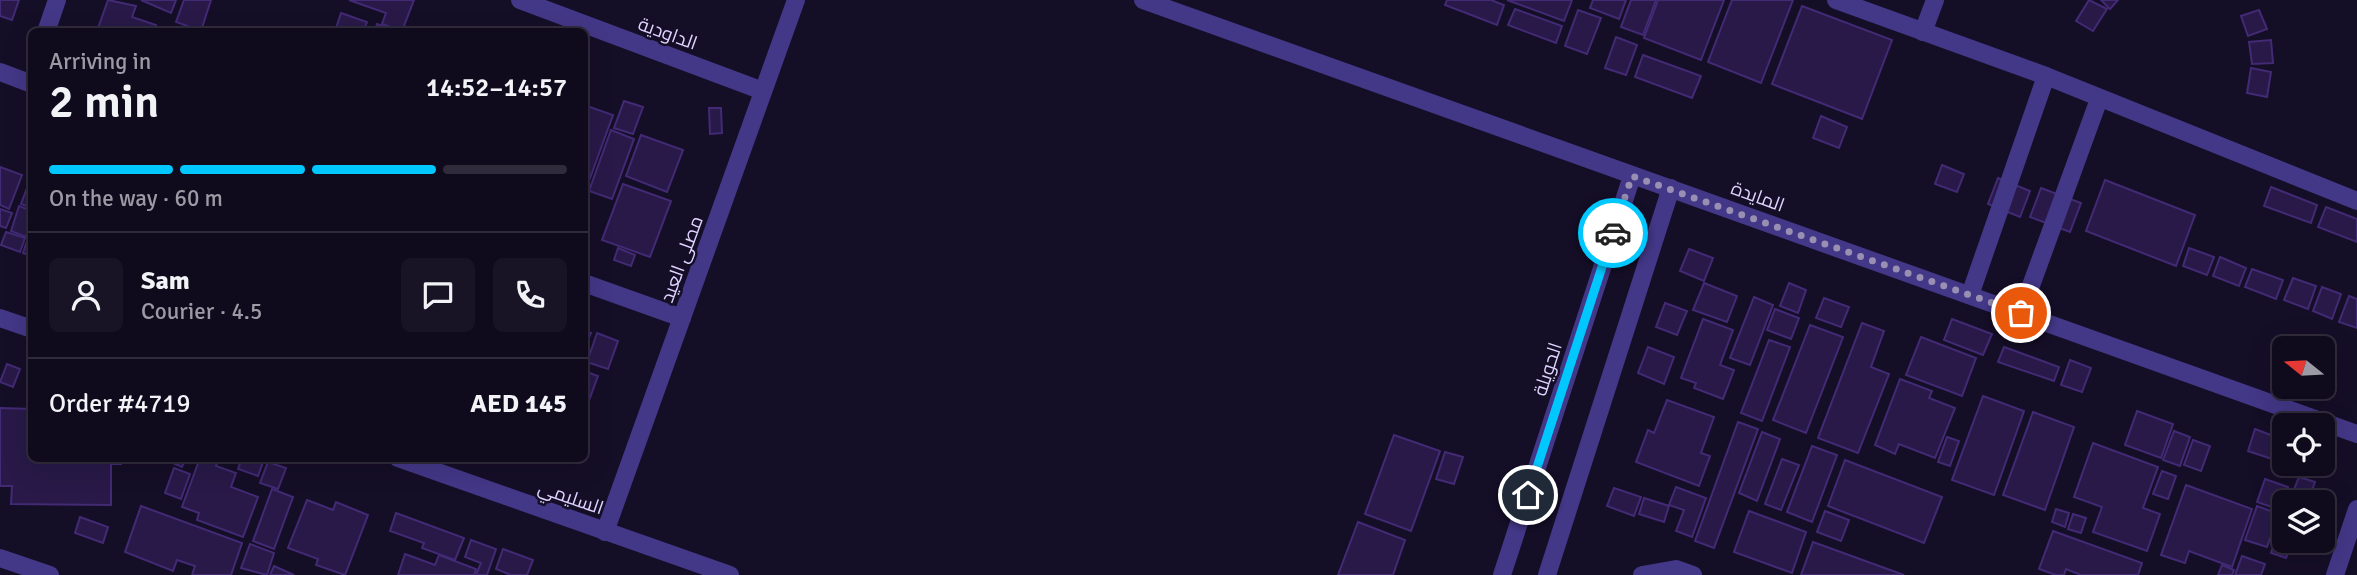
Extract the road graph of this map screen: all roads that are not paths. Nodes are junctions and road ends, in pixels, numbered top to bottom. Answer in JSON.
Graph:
{"nodes":[{"id":1,"x":57,"y":0,"type":"edge"},
{"id":2,"x":520,"y":0,"type":"edge"},
{"id":3,"x":796,"y":0,"type":"edge"},
{"id":4,"x":1143,"y":0,"type":"edge"},
{"id":5,"x":1836,"y":0,"type":"edge"},
{"id":6,"x":1935,"y":0,"type":"edge"},
{"id":7,"x":1163,"y":3,"type":"edge"},
{"id":8,"x":47,"y":28,"type":"edge"},
{"id":9,"x":1923,"y":32,"type":"junction"},
{"id":10,"x":0,"y":72,"type":"edge"},
{"id":11,"x":2046,"y":76,"type":"junction"},
{"id":12,"x":28,"y":80,"type":"edge"},
{"id":13,"x":763,"y":91,"type":"junction"},
{"id":14,"x":2099,"y":99,"type":"junction"},
{"id":15,"x":1632,"y":176,"type":"junction"},
{"id":16,"x":1671,"y":188,"type":"junction"},
{"id":17,"x":2357,"y":201,"type":"edge"},
{"id":18,"x":588,"y":284,"type":"edge"},
{"id":19,"x":1970,"y":295,"type":"junction"},
{"id":20,"x":2021,"y":313,"type":"junction"},
{"id":21,"x":0,"y":318,"type":"edge"},
{"id":22,"x":682,"y":318,"type":"junction"},
{"id":23,"x":28,"y":328,"type":"edge"},
{"id":24,"x":2357,"y":434,"type":"edge"},
{"id":25,"x":409,"y":462,"type":"edge"},
{"id":26,"x":2357,"y":509,"type":"edge"},
{"id":27,"x":605,"y":532,"type":"junction"},
{"id":28,"x":0,"y":558,"type":"edge"},
{"id":29,"x":23,"y":571,"type":"edge"},
{"id":30,"x":50,"y":575,"type":"edge"},
{"id":31,"x":730,"y":575,"type":"edge"},
{"id":32,"x":1502,"y":575,"type":"edge"},
{"id":33,"x":1547,"y":575,"type":"edge"},
{"id":34,"x":1642,"y":575,"type":"edge"},
{"id":35,"x":1693,"y":575,"type":"edge"},
{"id":36,"x":2335,"y":575,"type":"edge"}],
"edges":[{"from":1,"to":8,"type":"street"},
{"from":2,"to":13,"type":"street","name":"الداودية"},
{"from":3,"to":13,"type":"street","name":"مصلى العيد"},
{"from":4,"to":7,"type":"street","name":"المايدة"},
{"from":5,"to":9,"type":"street"},
{"from":6,"to":9,"type":"street"},
{"from":7,"to":15,"type":"street","name":"المايدة"},
{"from":9,"to":11,"type":"street"},
{"from":10,"to":12,"type":"street"},
{"from":11,"to":14,"type":"street"},
{"from":11,"to":19,"type":"street"},
{"from":13,"to":22,"type":"street","name":"مصلى العيد"},
{"from":14,"to":17,"type":"street"},
{"from":14,"to":20,"type":"street"},
{"from":15,"to":16,"type":"street","name":"المايدة"},
{"from":15,"to":32,"type":"street","name":"الحويلة"},
{"from":16,"to":19,"type":"street","name":"المايدة"},
{"from":16,"to":33,"type":"street"},
{"from":18,"to":22,"type":"street"},
{"from":19,"to":20,"type":"street","name":"المايدة"},
{"from":20,"to":24,"type":"street","name":"المايدة"},
{"from":21,"to":23,"type":"street"},
{"from":22,"to":27,"type":"street","name":"مصلى العيد"},
{"from":25,"to":27,"type":"street","name":"السليمي"},
{"from":26,"to":36,"type":"street"},
{"from":27,"to":31,"type":"street","name":"السليمي"},
{"from":28,"to":29,"type":"street"},
{"from":29,"to":30,"type":"street"},
{"from":34,"to":35,"type":"street"}]}
